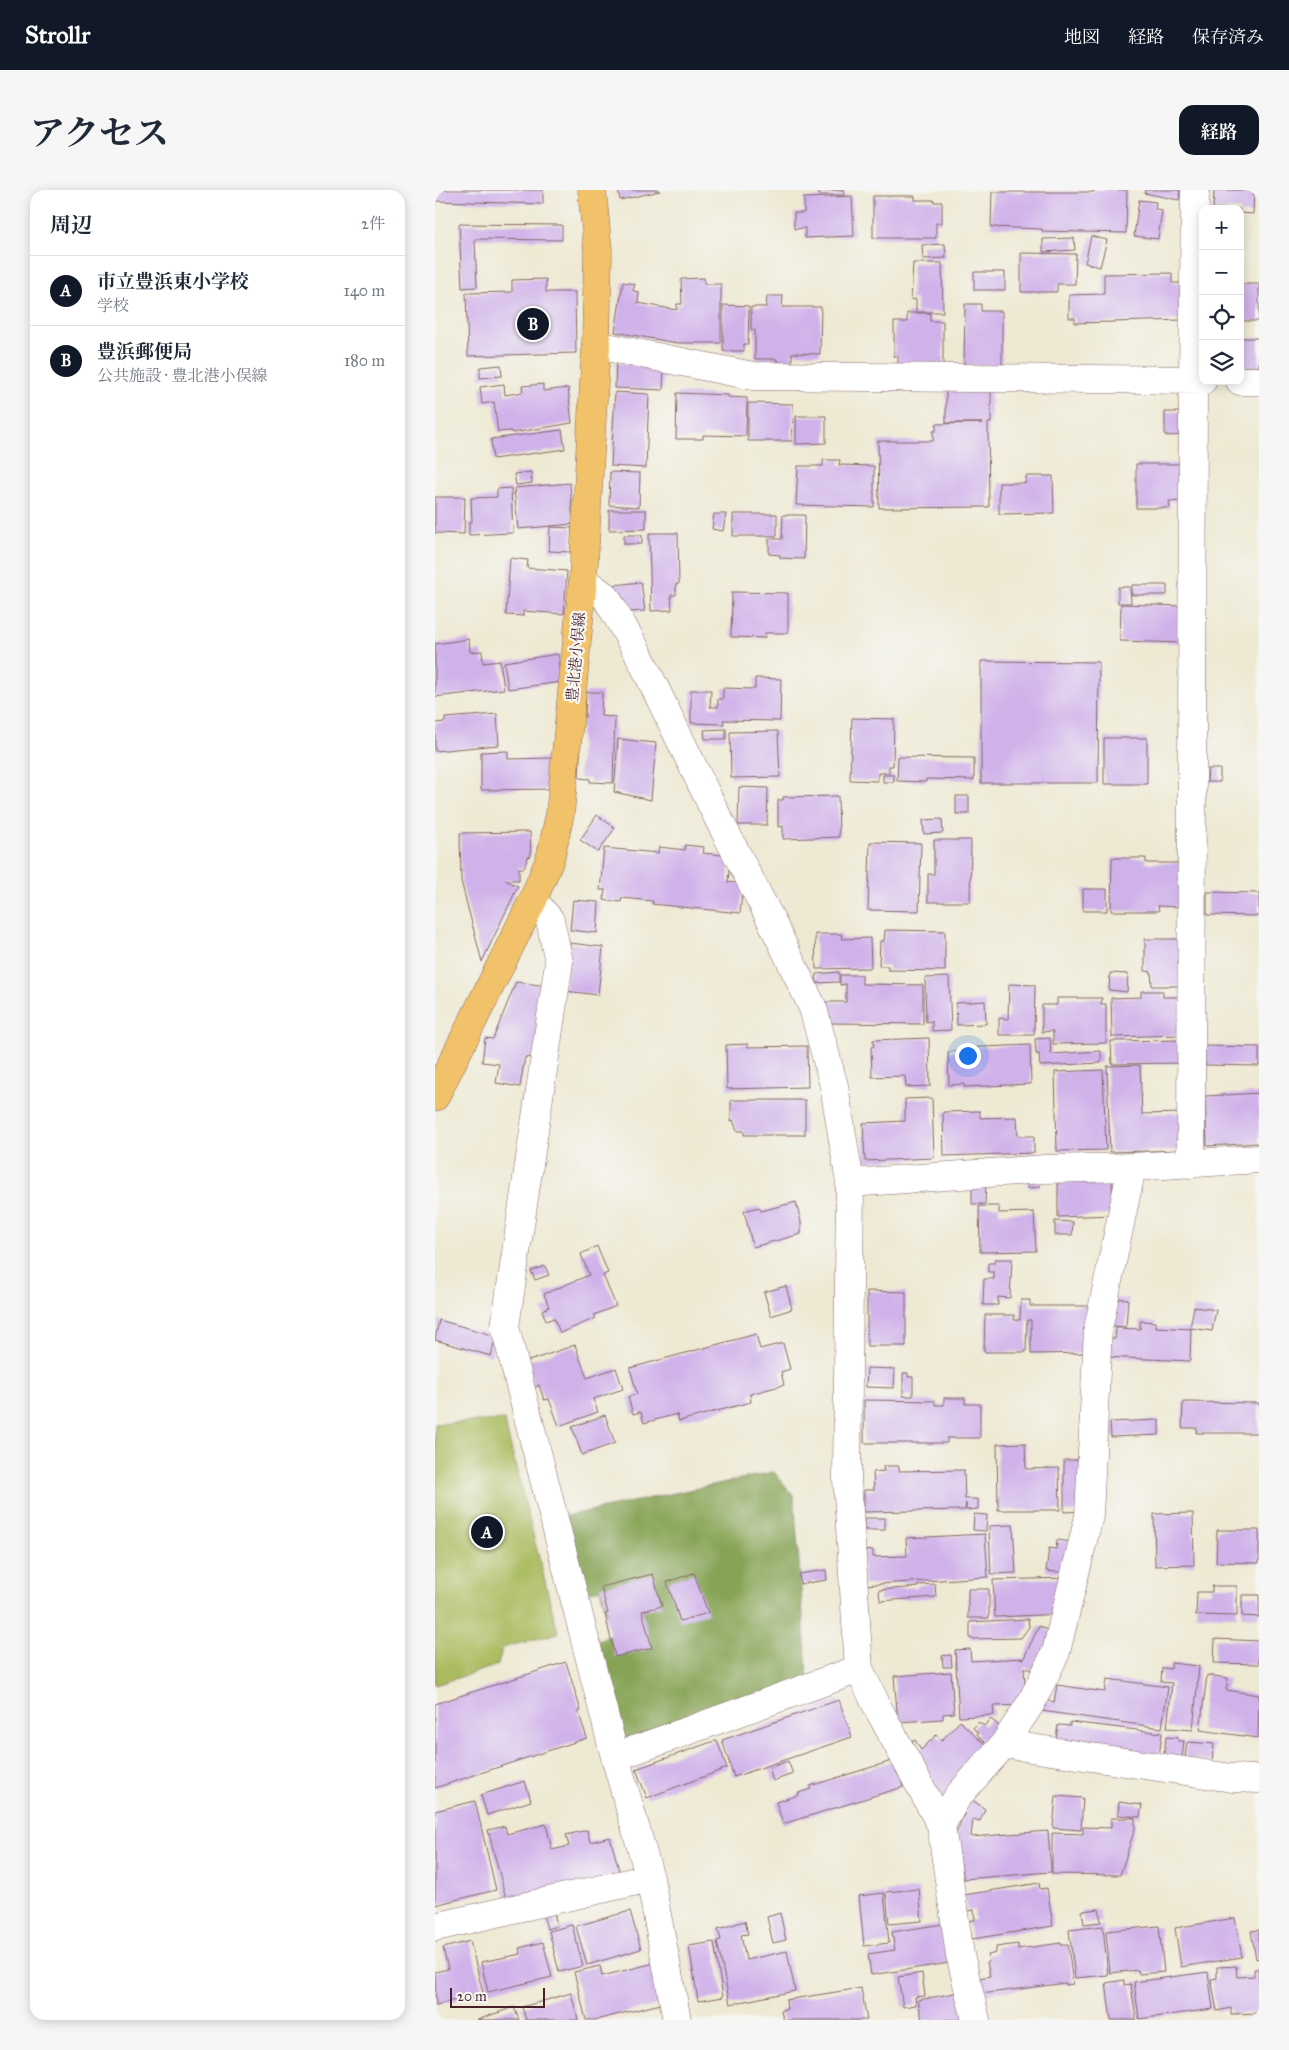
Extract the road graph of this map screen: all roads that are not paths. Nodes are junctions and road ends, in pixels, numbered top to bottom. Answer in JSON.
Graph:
{"nodes":[{"id":1,"x":592,"y":190,"type":"edge"},
{"id":2,"x":1195,"y":190,"type":"edge"},
{"id":3,"x":596,"y":345,"type":"junction"},
{"id":4,"x":1198,"y":380,"type":"edge"},
{"id":5,"x":1244,"y":381,"type":"edge"},
{"id":6,"x":1259,"y":381,"type":"edge"},
{"id":7,"x":583,"y":580,"type":"junction"},
{"id":8,"x":533,"y":900,"type":"junction"},
{"id":9,"x":435,"y":1097,"type":"edge"},
{"id":10,"x":1259,"y":1159,"type":"edge"},
{"id":11,"x":1191,"y":1164,"type":"junction"},
{"id":12,"x":1132,"y":1167,"type":"junction"},
{"id":13,"x":850,"y":1183,"type":"junction"},
{"id":14,"x":859,"y":1669,"type":"junction"},
{"id":15,"x":1003,"y":1744,"type":"junction"},
{"id":16,"x":615,"y":1757,"type":"junction"},
{"id":17,"x":1259,"y":1779,"type":"edge"},
{"id":18,"x":941,"y":1825,"type":"junction"},
{"id":19,"x":650,"y":1878,"type":"junction"},
{"id":20,"x":435,"y":1926,"type":"edge"},
{"id":21,"x":677,"y":2020,"type":"edge"},
{"id":22,"x":975,"y":2020,"type":"edge"}],
"edges":[{"from":1,"to":3,"type":"main road","name":"豊北港小俣線"},
{"from":2,"to":4,"type":"street"},
{"from":3,"to":4,"type":"street"},
{"from":3,"to":7,"type":"main road","name":"豊北港小俣線"},
{"from":4,"to":11,"type":"street"},
{"from":5,"to":6,"type":"street"},
{"from":7,"to":8,"type":"main road","name":"豊北港小俣線"},
{"from":7,"to":13,"type":"street"},
{"from":8,"to":9,"type":"main road","name":"豊北港小俣線"},
{"from":8,"to":16,"type":"street"},
{"from":10,"to":11,"type":"street"},
{"from":11,"to":12,"type":"street"},
{"from":12,"to":13,"type":"street"},
{"from":12,"to":15,"type":"street"},
{"from":13,"to":14,"type":"street"},
{"from":14,"to":16,"type":"street"},
{"from":14,"to":18,"type":"street"},
{"from":15,"to":17,"type":"street"},
{"from":15,"to":18,"type":"street"},
{"from":16,"to":19,"type":"street"},
{"from":18,"to":22,"type":"street"},
{"from":19,"to":20,"type":"street"},
{"from":19,"to":21,"type":"street"}]}
